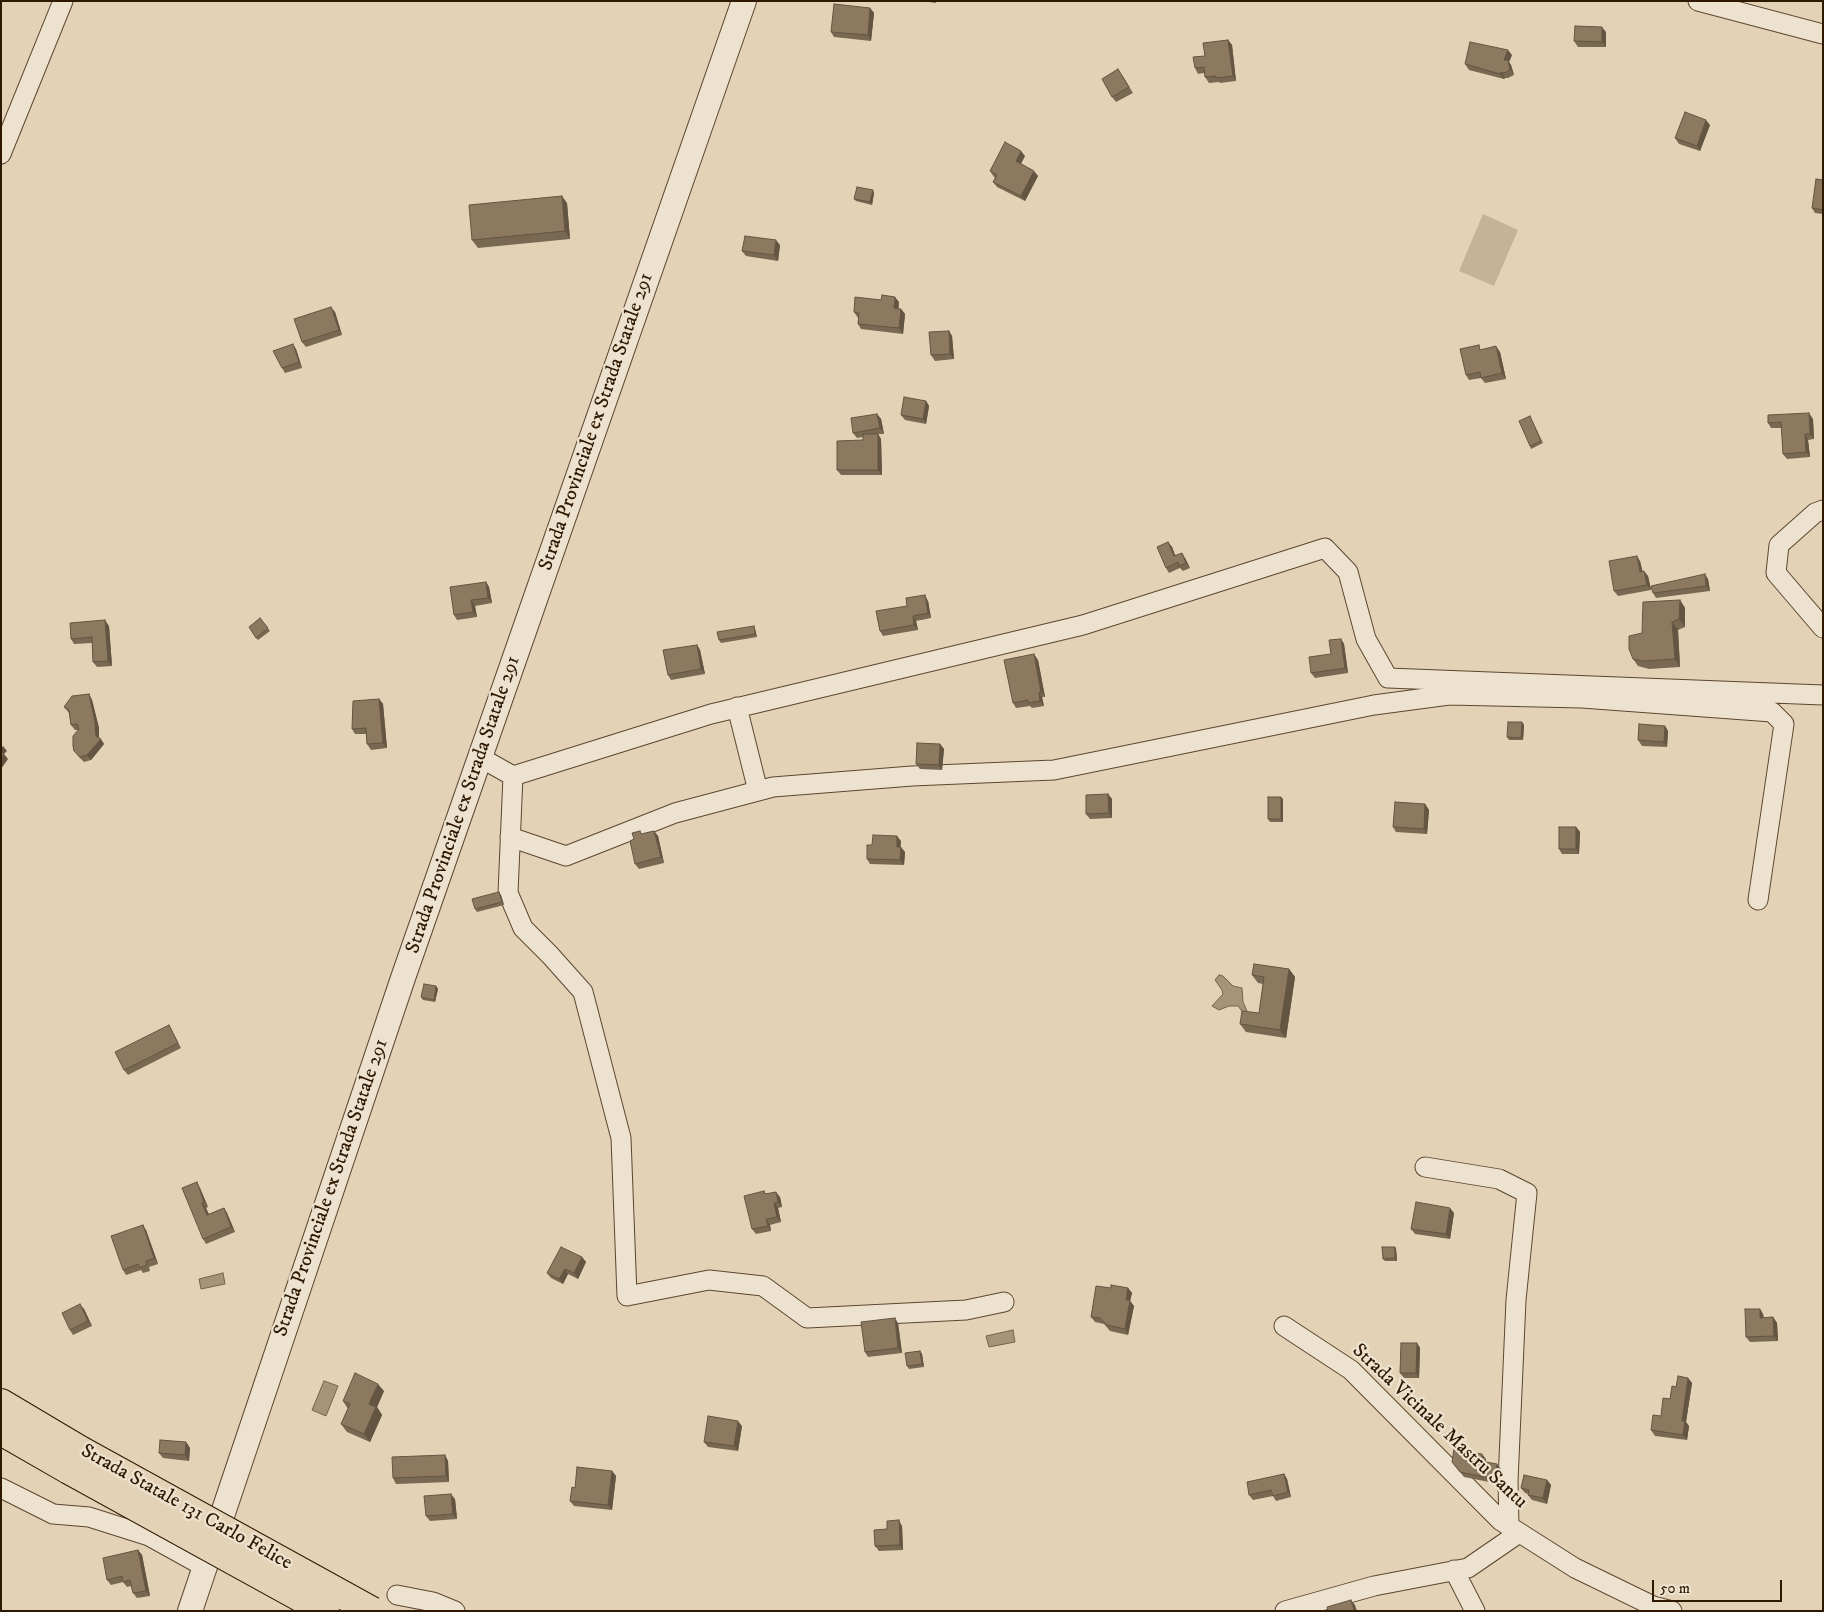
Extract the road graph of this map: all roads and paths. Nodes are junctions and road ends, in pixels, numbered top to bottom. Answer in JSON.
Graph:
{"nodes":[{"id":1,"x":63,"y":1,"type":"edge"},
{"id":2,"x":744,"y":1,"type":"edge"},
{"id":3,"x":1698,"y":1,"type":"edge"},
{"id":4,"x":1823,"y":34,"type":"edge"},
{"id":5,"x":1,"y":154,"type":"edge"},
{"id":6,"x":1823,"y":510,"type":"edge"},
{"id":7,"x":1823,"y":628,"type":"edge"},
{"id":8,"x":1823,"y":695,"type":"edge"},
{"id":9,"x":737,"y":708,"type":"junction"},
{"id":10,"x":480,"y":758,"type":"junction"},
{"id":11,"x":513,"y":776,"type":"junction"},
{"id":12,"x":758,"y":791,"type":"junction"},
{"id":13,"x":510,"y":837,"type":"junction"},
{"id":14,"x":1758,"y":900,"type":"dead end"},
{"id":15,"x":1425,"y":1167,"type":"dead end"},
{"id":16,"x":1004,"y":1302,"type":"dead end"},
{"id":17,"x":1284,"y":1326,"type":"dead end"},
{"id":18,"x":1,"y":1403,"type":"edge"},
{"id":19,"x":1,"y":1431,"type":"edge"},
{"id":20,"x":74,"y":1460,"type":"junction"},
{"id":21,"x":1,"y":1488,"type":"edge"},
{"id":22,"x":1514,"y":1530,"type":"junction"},
{"id":23,"x":205,"y":1567,"type":"junction"},
{"id":24,"x":1454,"y":1570,"type":"junction"},
{"id":25,"x":397,"y":1595,"type":"dead end"},
{"id":26,"x":190,"y":1611,"type":"edge"},
{"id":27,"x":325,"y":1611,"type":"edge"},
{"id":28,"x":372,"y":1611,"type":"edge"},
{"id":29,"x":455,"y":1611,"type":"edge"},
{"id":30,"x":1285,"y":1611,"type":"edge"},
{"id":31,"x":1475,"y":1611,"type":"edge"},
{"id":32,"x":1672,"y":1611,"type":"edge"}],
"edges":[{"from":1,"to":5,"type":"street"},
{"from":2,"to":10,"type":"street","name":"Strada Provinciale ex Strada Statale 291"},
{"from":3,"to":4,"type":"street"},
{"from":6,"to":7,"type":"street"},
{"from":8,"to":9,"type":"street"},
{"from":9,"to":11,"type":"street"},
{"from":9,"to":12,"type":"street"},
{"from":10,"to":11,"type":"street"},
{"from":10,"to":23,"type":"street","name":"Strada Provinciale ex Strada Statale 291"},
{"from":11,"to":13,"type":"street"},
{"from":12,"to":13,"type":"street"},
{"from":12,"to":14,"type":"street"},
{"from":13,"to":16,"type":"street"},
{"from":15,"to":22,"type":"street"},
{"from":17,"to":22,"type":"street","name":"Strada Vicinale Mastru Santu"},
{"from":18,"to":20,"type":"highway","name":"Strada Statale 131 Carlo Felice"},
{"from":19,"to":20,"type":"highway","name":"Strada Statale 131 Carlo Felice"},
{"from":20,"to":27,"type":"highway","name":"Strada Statale 131 Carlo Felice","bridge":true},
{"from":20,"to":28,"type":"highway","name":"Strada Statale 131 Carlo Felice","bridge":true},
{"from":21,"to":23,"type":"street"},
{"from":22,"to":24,"type":"street"},
{"from":22,"to":32,"type":"street","name":"Strada Vicinale Mastru Santu"},
{"from":23,"to":26,"type":"street","name":"Strada Provinciale ex Strada Statale 291"},
{"from":24,"to":30,"type":"street"},
{"from":24,"to":31,"type":"street"},
{"from":25,"to":29,"type":"street"}]}
